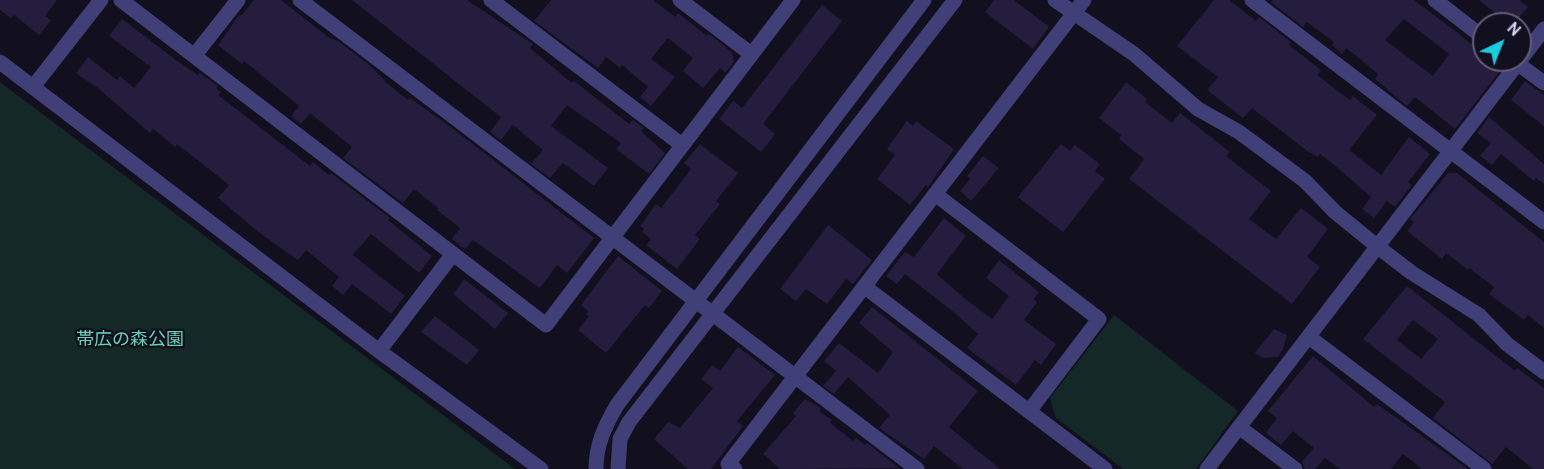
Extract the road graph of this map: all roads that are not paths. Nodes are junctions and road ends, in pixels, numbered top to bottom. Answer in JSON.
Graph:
{"nodes":[{"id":1,"x":101,"y":0,"type":"edge"},
{"id":2,"x":121,"y":0,"type":"edge"},
{"id":3,"x":238,"y":0,"type":"edge"},
{"id":4,"x":300,"y":0,"type":"edge"},
{"id":5,"x":491,"y":0,"type":"edge"},
{"id":6,"x":680,"y":0,"type":"edge"},
{"id":7,"x":793,"y":0,"type":"edge"},
{"id":8,"x":924,"y":0,"type":"edge"},
{"id":9,"x":956,"y":0,"type":"edge"},
{"id":10,"x":1055,"y":0,"type":"edge"},
{"id":11,"x":1084,"y":0,"type":"edge"},
{"id":12,"x":1252,"y":0,"type":"edge"},
{"id":13,"x":1435,"y":0,"type":"edge"},
{"id":14,"x":1074,"y":14,"type":"junction"},
{"id":15,"x":1472,"y":29,"type":"edge"},
{"id":16,"x":1544,"y":29,"type":"edge"},
{"id":17,"x":1532,"y":43,"type":"edge"},
{"id":18,"x":750,"y":54,"type":"junction"},
{"id":19,"x":194,"y":56,"type":"junction"},
{"id":20,"x":0,"y":62,"type":"edge"},
{"id":21,"x":1508,"y":72,"type":"edge"},
{"id":22,"x":1529,"y":72,"type":"edge"},
{"id":23,"x":1544,"y":83,"type":"edge"},
{"id":24,"x":33,"y":87,"type":"junction"},
{"id":25,"x":682,"y":144,"type":"junction"},
{"id":26,"x":1450,"y":150,"type":"junction"},
{"id":27,"x":935,"y":194,"type":"junction"},
{"id":28,"x":1544,"y":222,"type":"edge"},
{"id":29,"x":613,"y":238,"type":"junction"},
{"id":30,"x":1378,"y":247,"type":"junction"},
{"id":31,"x":453,"y":254,"type":"junction"},
{"id":32,"x":865,"y":287,"type":"junction"},
{"id":33,"x":696,"y":299,"type":"junction"},
{"id":34,"x":714,"y":313,"type":"junction"},
{"id":35,"x":1309,"y":337,"type":"junction"},
{"id":36,"x":379,"y":351,"type":"junction"},
{"id":37,"x":1544,"y":372,"type":"edge"},
{"id":38,"x":796,"y":376,"type":"junction"},
{"id":39,"x":1030,"y":410,"type":"junction"},
{"id":40,"x":1239,"y":427,"type":"junction"},
{"id":41,"x":541,"y":469,"type":"edge"},
{"id":42,"x":596,"y":469,"type":"edge"},
{"id":43,"x":618,"y":469,"type":"edge"},
{"id":44,"x":735,"y":469,"type":"edge"},
{"id":45,"x":917,"y":469,"type":"edge"},
{"id":46,"x":1106,"y":469,"type":"edge"},
{"id":47,"x":1207,"y":469,"type":"edge"},
{"id":48,"x":1295,"y":469,"type":"edge"},
{"id":49,"x":1484,"y":469,"type":"edge"}],
"edges":[{"from":1,"to":24,"type":"street"},
{"from":2,"to":19,"type":"street"},
{"from":3,"to":19,"type":"street"},
{"from":4,"to":29,"type":"street"},
{"from":5,"to":25,"type":"street"},
{"from":6,"to":18,"type":"street"},
{"from":7,"to":18,"type":"street"},
{"from":8,"to":33,"type":"street"},
{"from":9,"to":34,"type":"street"},
{"from":10,"to":14,"type":"street"},
{"from":11,"to":14,"type":"street"},
{"from":12,"to":26,"type":"street"},
{"from":13,"to":15,"type":"street"},
{"from":14,"to":27,"type":"street"},
{"from":14,"to":30,"type":"street"},
{"from":16,"to":17,"type":"street"},
{"from":18,"to":25,"type":"street"},
{"from":19,"to":31,"type":"street"},
{"from":20,"to":24,"type":"street"},
{"from":21,"to":26,"type":"street"},
{"from":22,"to":23,"type":"street"},
{"from":24,"to":36,"type":"street"},
{"from":25,"to":29,"type":"street"},
{"from":26,"to":28,"type":"street"},
{"from":26,"to":30,"type":"street"},
{"from":27,"to":32,"type":"street"},
{"from":27,"to":39,"type":"street"},
{"from":29,"to":31,"type":"street"},
{"from":29,"to":33,"type":"street"},
{"from":30,"to":35,"type":"street"},
{"from":30,"to":37,"type":"street"},
{"from":31,"to":36,"type":"street"},
{"from":32,"to":38,"type":"street"},
{"from":32,"to":39,"type":"street"},
{"from":33,"to":34,"type":"street"},
{"from":33,"to":42,"type":"street"},
{"from":34,"to":38,"type":"street"},
{"from":34,"to":43,"type":"street"},
{"from":35,"to":40,"type":"street"},
{"from":35,"to":49,"type":"street"},
{"from":36,"to":41,"type":"street"},
{"from":38,"to":44,"type":"street"},
{"from":38,"to":45,"type":"street"},
{"from":39,"to":46,"type":"street"},
{"from":40,"to":47,"type":"street"},
{"from":40,"to":48,"type":"street"}]}
